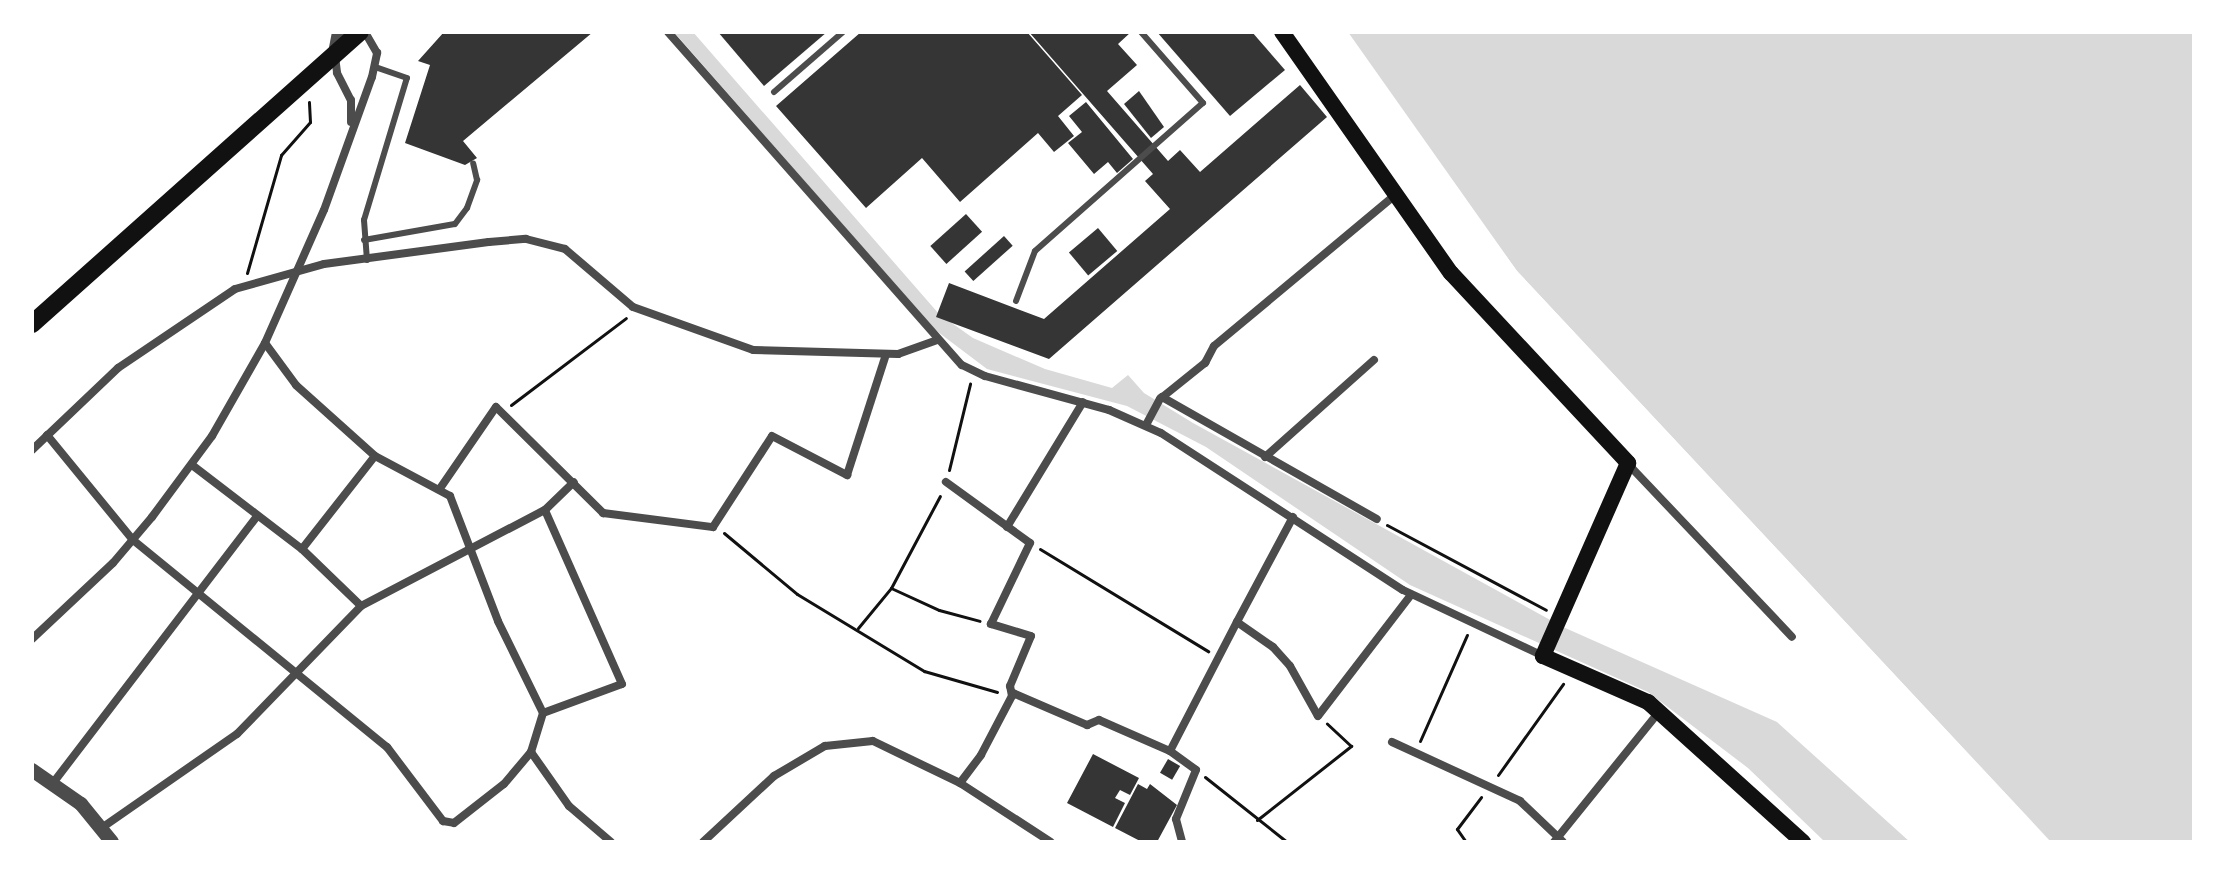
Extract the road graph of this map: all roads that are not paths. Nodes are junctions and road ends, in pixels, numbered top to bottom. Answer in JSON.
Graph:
{"nodes":[{"id":1,"x":339,"y":32,"type":"edge"},
{"id":2,"x":363,"y":32,"type":"edge"},
{"id":3,"x":668,"y":32,"type":"edge"},
{"id":4,"x":843,"y":32,"type":"edge"},
{"id":5,"x":1141,"y":32,"type":"edge"},
{"id":6,"x":1282,"y":32,"type":"edge"},
{"id":7,"x":335,"y":53,"type":"junction"},
{"id":8,"x":375,"y":67,"type":"junction"},
{"id":9,"x":774,"y":92,"type":"dead end"},
{"id":10,"x":349,"y":135,"type":"junction"},
{"id":11,"x":473,"y":163,"type":"dead end"},
{"id":12,"x":1395,"y":195,"type":"junction"},
{"id":13,"x":364,"y":240,"type":"junction"},
{"id":14,"x":367,"y":260,"type":"junction"},
{"id":15,"x":298,"y":271,"type":"junction"},
{"id":16,"x":1016,"y":301,"type":"dead end"},
{"id":17,"x":32,"y":324,"type":"edge"},
{"id":18,"x":937,"y":340,"type":"junction"},
{"id":19,"x":265,"y":343,"type":"junction"},
{"id":20,"x":886,"y":354,"type":"junction"},
{"id":21,"x":1374,"y":360,"type":"dead end"},
{"id":22,"x":1161,"y":398,"type":"junction"},
{"id":23,"x":1083,"y":402,"type":"junction"},
{"id":24,"x":1146,"y":423,"type":"junction"},
{"id":25,"x":47,"y":435,"type":"junction"},
{"id":26,"x":32,"y":450,"type":"edge"},
{"id":27,"x":375,"y":456,"type":"junction"},
{"id":28,"x":1265,"y":457,"type":"junction"},
{"id":29,"x":1628,"y":463,"type":"junction"},
{"id":30,"x":192,"y":465,"type":"junction"},
{"id":31,"x":574,"y":482,"type":"junction"},
{"id":32,"x":946,"y":482,"type":"road end"},
{"id":33,"x":441,"y":487,"type":"junction"},
{"id":34,"x":545,"y":510,"type":"junction"},
{"id":35,"x":257,"y":516,"type":"junction"},
{"id":36,"x":1293,"y":517,"type":"junction"},
{"id":37,"x":1377,"y":519,"type":"road end"},
{"id":38,"x":1007,"y":527,"type":"junction"},
{"id":39,"x":133,"y":540,"type":"junction"},
{"id":40,"x":468,"y":546,"type":"junction"},
{"id":41,"x":302,"y":549,"type":"junction"},
{"id":42,"x":197,"y":593,"type":"junction"},
{"id":43,"x":1411,"y":595,"type":"junction"},
{"id":44,"x":361,"y":606,"type":"junction"},
{"id":45,"x":1237,"y":622,"type":"junction"},
{"id":46,"x":1792,"y":637,"type":"dead end"},
{"id":47,"x":32,"y":639,"type":"edge"},
{"id":48,"x":1545,"y":652,"type":"junction"},
{"id":49,"x":297,"y":669,"type":"junction"},
{"id":50,"x":1012,"y":694,"type":"junction"},
{"id":51,"x":1660,"y":711,"type":"junction"},
{"id":52,"x":543,"y":713,"type":"junction"},
{"id":53,"x":1392,"y":742,"type":"dead end"},
{"id":54,"x":1170,"y":751,"type":"junction"},
{"id":55,"x":531,"y":752,"type":"junction"},
{"id":56,"x":32,"y":770,"type":"edge"},
{"id":57,"x":53,"y":783,"type":"junction"},
{"id":58,"x":960,"y":783,"type":"junction"},
{"id":59,"x":103,"y":827,"type":"junction"},
{"id":60,"x":1558,"y":840,"type":"edge"},
{"id":61,"x":112,"y":842,"type":"edge"},
{"id":62,"x":611,"y":842,"type":"edge"},
{"id":63,"x":703,"y":842,"type":"edge"},
{"id":64,"x":1051,"y":842,"type":"edge"},
{"id":65,"x":1182,"y":842,"type":"edge"},
{"id":66,"x":1803,"y":842,"type":"edge"}],
"edges":[{"from":1,"to":7,"type":"street"},
{"from":2,"to":7,"type":"highway"},
{"from":2,"to":8,"type":"street"},
{"from":3,"to":18,"type":"street"},
{"from":4,"to":9,"type":"lane"},
{"from":5,"to":16,"type":"lane"},
{"from":6,"to":12,"type":"main road"},
{"from":7,"to":10,"type":"street"},
{"from":7,"to":17,"type":"highway"},
{"from":8,"to":10,"type":"street"},
{"from":8,"to":13,"type":"lane"},
{"from":10,"to":15,"type":"street"},
{"from":11,"to":13,"type":"lane"},
{"from":12,"to":22,"type":"street"},
{"from":12,"to":29,"type":"main road"},
{"from":13,"to":14,"type":"lane"},
{"from":14,"to":15,"type":"street"},
{"from":14,"to":20,"type":"street"},
{"from":15,"to":19,"type":"street"},
{"from":15,"to":25,"type":"street"},
{"from":18,"to":20,"type":"street"},
{"from":18,"to":23,"type":"street"},
{"from":19,"to":27,"type":"street"},
{"from":19,"to":30,"type":"street"},
{"from":20,"to":31,"type":"street"},
{"from":21,"to":28,"type":"street"},
{"from":22,"to":24,"type":"street"},
{"from":22,"to":28,"type":"street"},
{"from":23,"to":24,"type":"street"},
{"from":23,"to":38,"type":"street"},
{"from":24,"to":36,"type":"street"},
{"from":25,"to":26,"type":"street"},
{"from":25,"to":39,"type":"street"},
{"from":27,"to":33,"type":"street"},
{"from":27,"to":41,"type":"street"},
{"from":28,"to":37,"type":"street"},
{"from":29,"to":46,"type":"street"},
{"from":29,"to":48,"type":"main road"},
{"from":30,"to":35,"type":"street"},
{"from":30,"to":39,"type":"street"},
{"from":31,"to":33,"type":"street"},
{"from":31,"to":34,"type":"street"},
{"from":32,"to":38,"type":"street"},
{"from":33,"to":40,"type":"street"},
{"from":34,"to":40,"type":"street"},
{"from":34,"to":52,"type":"street"},
{"from":35,"to":41,"type":"street"},
{"from":35,"to":42,"type":"street"},
{"from":36,"to":43,"type":"street"},
{"from":36,"to":45,"type":"street"},
{"from":38,"to":50,"type":"street"},
{"from":39,"to":42,"type":"street"},
{"from":39,"to":47,"type":"street"},
{"from":40,"to":44,"type":"street"},
{"from":40,"to":52,"type":"street"},
{"from":41,"to":44,"type":"street"},
{"from":42,"to":49,"type":"street"},
{"from":42,"to":57,"type":"street"},
{"from":43,"to":45,"type":"street"},
{"from":43,"to":48,"type":"street"},
{"from":44,"to":49,"type":"street"},
{"from":45,"to":54,"type":"street"},
{"from":48,"to":51,"type":"main road"},
{"from":49,"to":55,"type":"street"},
{"from":49,"to":59,"type":"street"},
{"from":50,"to":54,"type":"street"},
{"from":50,"to":58,"type":"street"},
{"from":51,"to":60,"type":"street"},
{"from":51,"to":66,"type":"main road"},
{"from":52,"to":55,"type":"street"},
{"from":53,"to":60,"type":"street"},
{"from":54,"to":65,"type":"street"},
{"from":55,"to":62,"type":"street"},
{"from":56,"to":57,"type":"street"},
{"from":57,"to":59,"type":"street"},
{"from":58,"to":63,"type":"street"},
{"from":58,"to":64,"type":"street"},
{"from":59,"to":61,"type":"street"}]}
